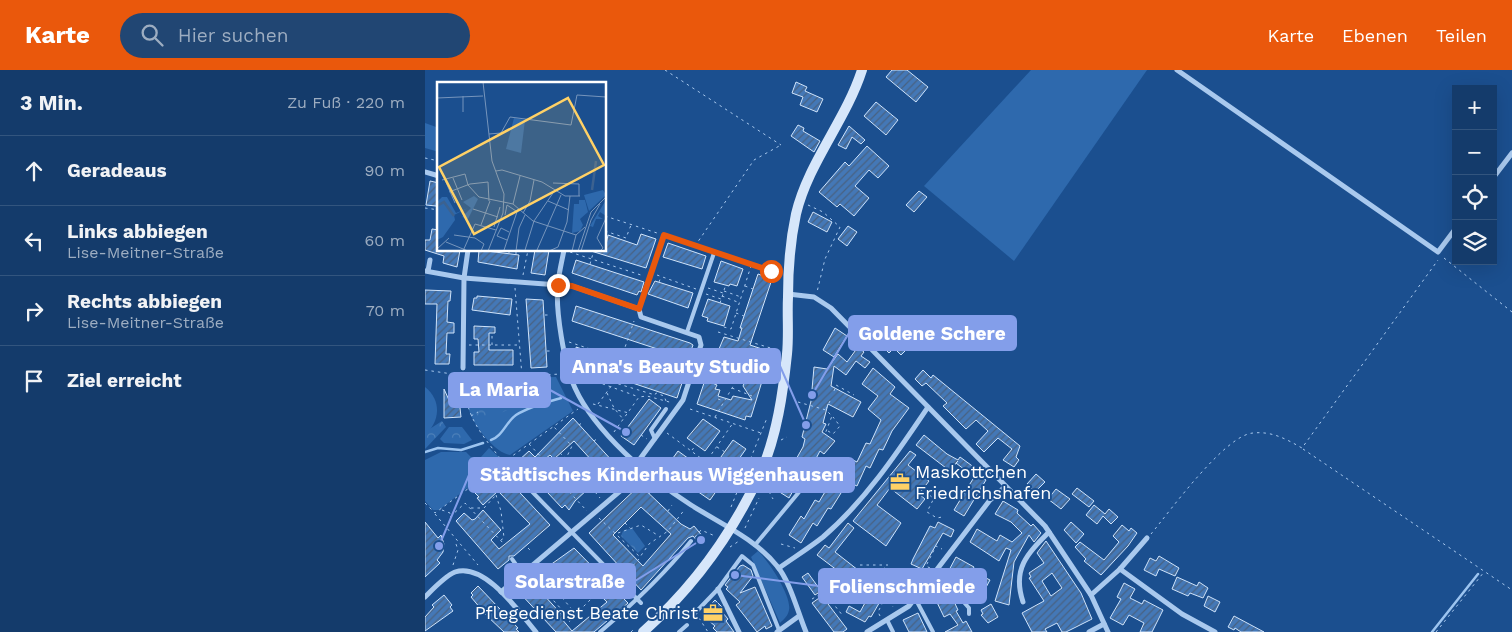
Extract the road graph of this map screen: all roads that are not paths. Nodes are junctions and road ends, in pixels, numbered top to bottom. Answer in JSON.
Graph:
{"nodes":[{"id":1,"x":862,"y":70,"type":"edge"},
{"id":2,"x":1177,"y":70,"type":"edge"},
{"id":3,"x":1512,"y":153,"type":"edge"},
{"id":4,"x":1495,"y":175,"type":"edge"},
{"id":5,"x":1452,"y":233,"type":"edge"},
{"id":6,"x":664,"y":235,"type":"road end"},
{"id":7,"x":468,"y":251,"type":"edge"},
{"id":8,"x":565,"y":251,"type":"edge"},
{"id":9,"x":714,"y":252,"type":"road end"},
{"id":10,"x":430,"y":260,"type":"dead end"},
{"id":11,"x":427,"y":271,"type":"edge"},
{"id":12,"x":464,"y":278,"type":"junction"},
{"id":13,"x":558,"y":285,"type":"junction"},
{"id":14,"x":787,"y":294,"type":"junction"},
{"id":15,"x":639,"y":309,"type":"junction"},
{"id":16,"x":687,"y":332,"type":"junction"},
{"id":17,"x":463,"y":368,"type":"road end"},
{"id":18,"x":928,"y":407,"type":"junction"},
{"id":19,"x":666,"y":409,"type":"dead end"},
{"id":20,"x":655,"y":439,"type":"junction"},
{"id":21,"x":503,"y":462,"type":"road end"},
{"id":22,"x":637,"y":463,"type":"junction"},
{"id":23,"x":819,"y":468,"type":"dead end"},
{"id":24,"x":643,"y":469,"type":"junction"},
{"id":25,"x":611,"y":470,"type":"dead end"},
{"id":26,"x":626,"y":486,"type":"junction"},
{"id":27,"x":1005,"y":487,"type":"junction"},
{"id":28,"x":730,"y":528,"type":"junction"},
{"id":29,"x":1049,"y":532,"type":"junction"},
{"id":30,"x":572,"y":533,"type":"junction"},
{"id":31,"x":1147,"y":538,"type":"road end"},
{"id":32,"x":691,"y":541,"type":"road end"},
{"id":33,"x":755,"y":545,"type":"junction"},
{"id":34,"x":512,"y":559,"type":"dead end"},
{"id":35,"x":529,"y":568,"type":"junction"},
{"id":36,"x":779,"y":568,"type":"junction"},
{"id":37,"x":1120,"y":570,"type":"junction"},
{"id":38,"x":934,"y":572,"type":"junction"},
{"id":39,"x":522,"y":573,"type":"junction"},
{"id":40,"x":545,"y":587,"type":"road end"},
{"id":41,"x":718,"y":589,"type":"junction"},
{"id":42,"x":501,"y":592,"type":"junction"},
{"id":43,"x":1091,"y":595,"type":"junction"},
{"id":44,"x":425,"y":597,"type":"edge"},
{"id":45,"x":915,"y":598,"type":"junction"},
{"id":46,"x":640,"y":601,"type":"junction"},
{"id":47,"x":1023,"y":602,"type":"dead end"},
{"id":48,"x":695,"y":613,"type":"road end"},
{"id":49,"x":969,"y":614,"type":"dead end"},
{"id":50,"x":799,"y":616,"type":"junction"},
{"id":51,"x":885,"y":621,"type":"junction"},
{"id":52,"x":1104,"y":624,"type":"junction"},
{"id":53,"x":687,"y":625,"type":"dead end"},
{"id":54,"x":640,"y":629,"type":"edge"},
{"id":55,"x":778,"y":631,"type":"edge"},
{"id":56,"x":536,"y":632,"type":"edge"},
{"id":57,"x":600,"y":632,"type":"edge"},
{"id":58,"x":679,"y":632,"type":"edge"},
{"id":59,"x":739,"y":632,"type":"edge"},
{"id":60,"x":806,"y":632,"type":"edge"},
{"id":61,"x":867,"y":632,"type":"edge"},
{"id":62,"x":893,"y":632,"type":"edge"},
{"id":63,"x":933,"y":632,"type":"edge"},
{"id":64,"x":1089,"y":632,"type":"edge"},
{"id":65,"x":1109,"y":632,"type":"edge"},
{"id":66,"x":1215,"y":632,"type":"edge"}],
"edges":[{"from":1,"to":14,"type":"main road"},
{"from":2,"to":5,"type":"street"},
{"from":3,"to":4,"type":"street"},
{"from":6,"to":15,"type":"lane"},
{"from":7,"to":12,"type":"street"},
{"from":8,"to":13,"type":"street"},
{"from":9,"to":16,"type":"lane"},
{"from":10,"to":11,"type":"street"},
{"from":11,"to":12,"type":"street"},
{"from":12,"to":13,"type":"street"},
{"from":12,"to":17,"type":"street"},
{"from":13,"to":15,"type":"street"},
{"from":13,"to":22,"type":"street"},
{"from":14,"to":18,"type":"street"},
{"from":14,"to":28,"type":"main road"},
{"from":15,"to":16,"type":"street"},
{"from":16,"to":20,"type":"street"},
{"from":18,"to":27,"type":"street"},
{"from":18,"to":36,"type":"street"},
{"from":19,"to":20,"type":"lane"},
{"from":20,"to":22,"type":"street"},
{"from":21,"to":30,"type":"lane"},
{"from":22,"to":24,"type":"street"},
{"from":23,"to":33,"type":"lane"},
{"from":24,"to":26,"type":"street"},
{"from":24,"to":28,"type":"street"},
{"from":25,"to":26,"type":"lane"},
{"from":26,"to":30,"type":"street"},
{"from":27,"to":29,"type":"street"},
{"from":27,"to":38,"type":"street"},
{"from":28,"to":33,"type":"street"},
{"from":28,"to":54,"type":"main road"},
{"from":29,"to":43,"type":"street"},
{"from":29,"to":47,"type":"street"},
{"from":30,"to":35,"type":"street"},
{"from":30,"to":46,"type":"lane"},
{"from":31,"to":37,"type":"street"},
{"from":32,"to":46,"type":"lane"},
{"from":33,"to":36,"type":"street"},
{"from":34,"to":39,"type":"lane"},
{"from":35,"to":39,"type":"street"},
{"from":35,"to":40,"type":"lane"},
{"from":36,"to":50,"type":"street"},
{"from":37,"to":43,"type":"street"},
{"from":37,"to":66,"type":"street"},
{"from":38,"to":45,"type":"street"},
{"from":38,"to":49,"type":"lane"},
{"from":39,"to":42,"type":"street"},
{"from":41,"to":48,"type":"lane"},
{"from":41,"to":55,"type":"lane"},
{"from":41,"to":59,"type":"street"},
{"from":42,"to":44,"type":"street"},
{"from":42,"to":56,"type":"street"},
{"from":43,"to":52,"type":"street"},
{"from":45,"to":51,"type":"street"},
{"from":45,"to":63,"type":"lane"},
{"from":46,"to":57,"type":"lane"},
{"from":50,"to":55,"type":"street"},
{"from":50,"to":60,"type":"street"},
{"from":51,"to":61,"type":"street"},
{"from":51,"to":62,"type":"lane"},
{"from":52,"to":64,"type":"street"},
{"from":52,"to":65,"type":"street"},
{"from":53,"to":58,"type":"lane"}]}
